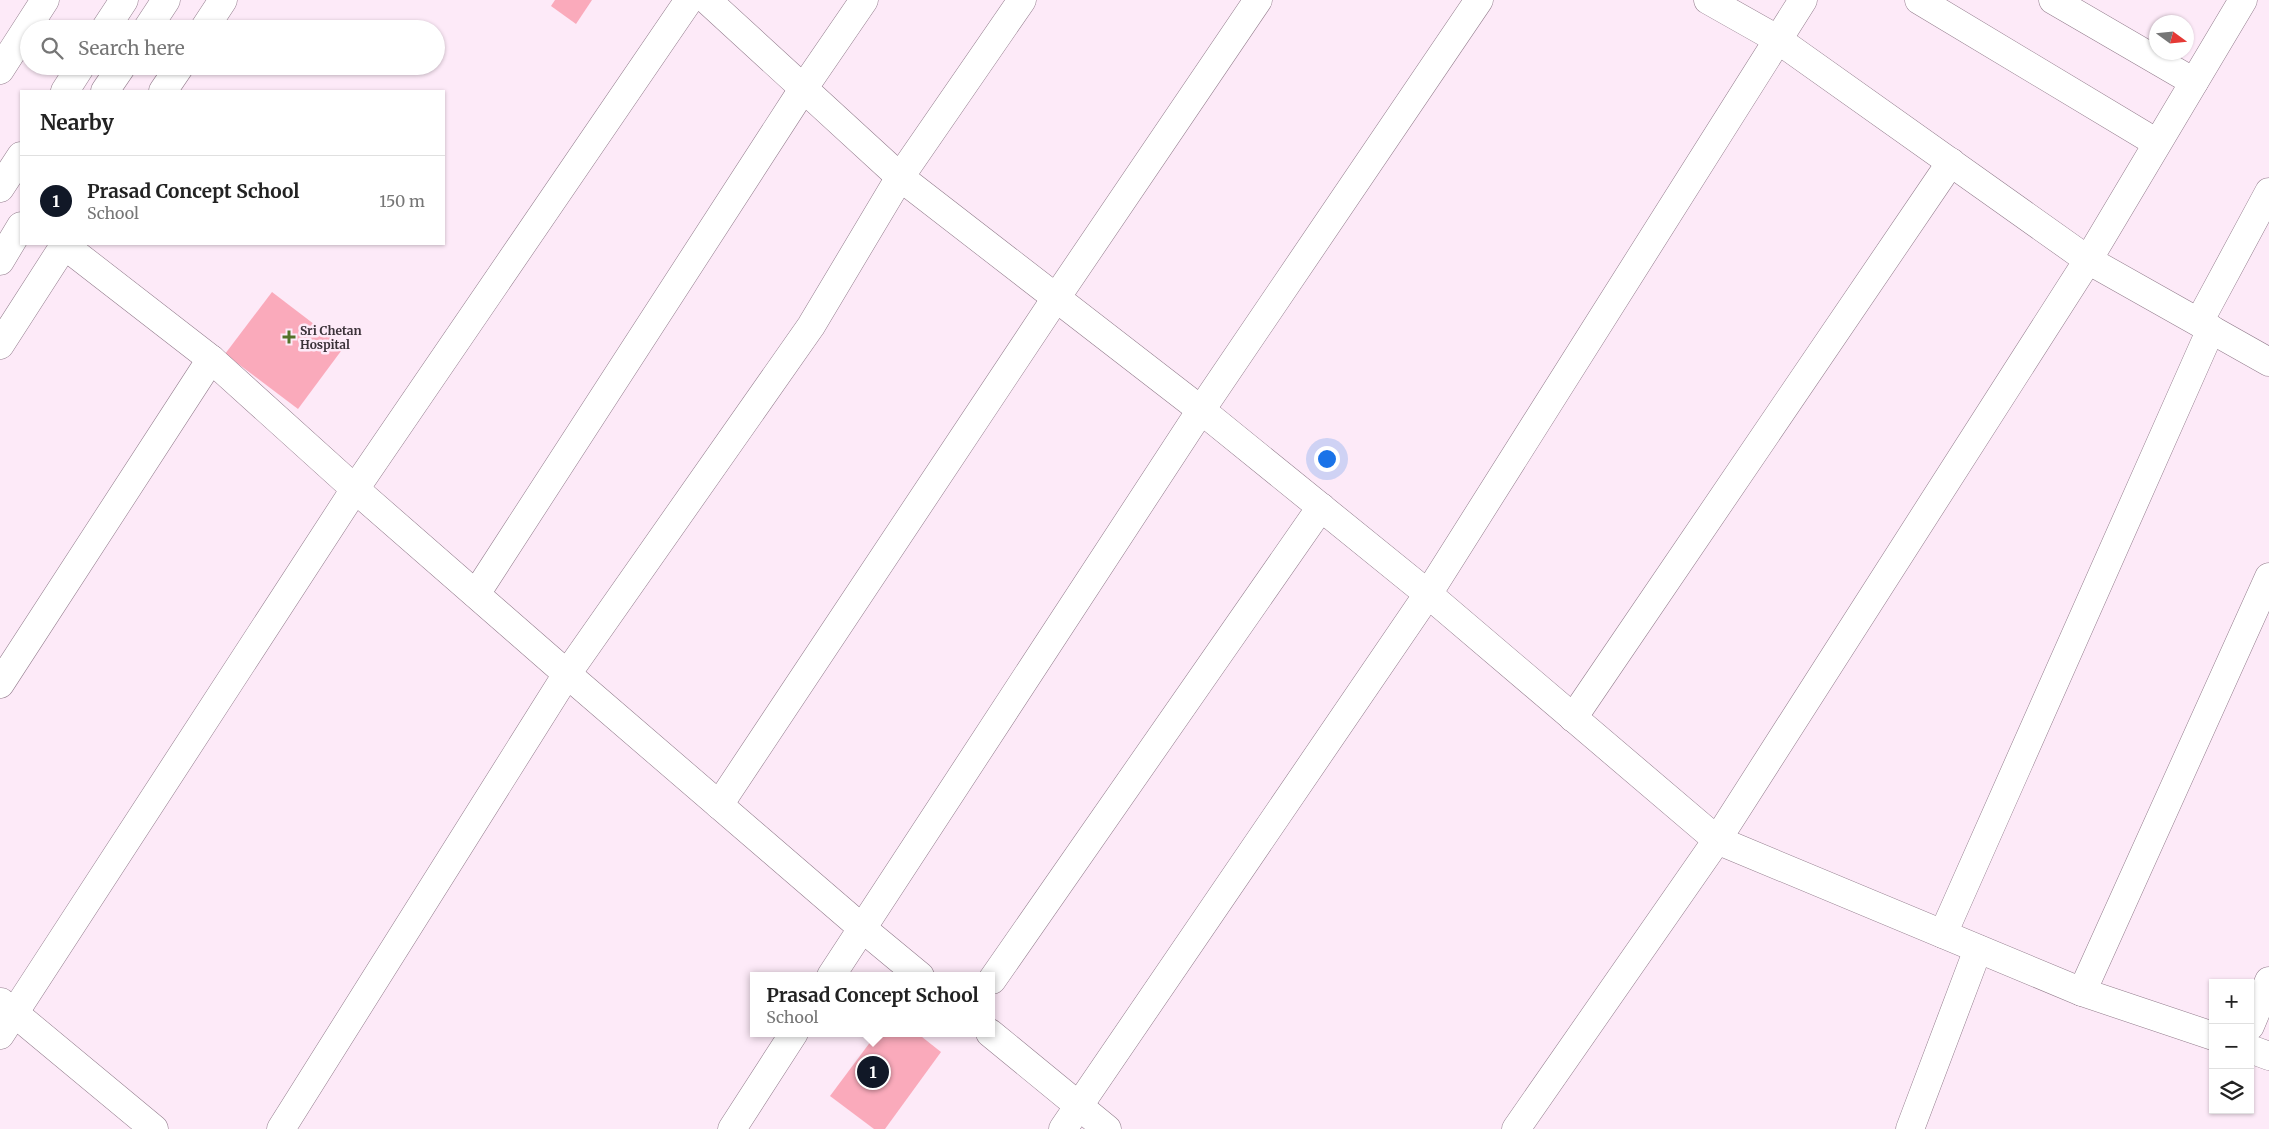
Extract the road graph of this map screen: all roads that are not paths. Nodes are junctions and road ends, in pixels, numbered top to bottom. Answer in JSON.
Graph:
{"nodes":[{"id":1,"x":46,"y":0,"type":"edge"},
{"id":2,"x":124,"y":0,"type":"edge"},
{"id":3,"x":166,"y":0,"type":"edge"},
{"id":4,"x":223,"y":0,"type":"edge"},
{"id":5,"x":688,"y":0,"type":"edge"},
{"id":6,"x":706,"y":0,"type":"edge"},
{"id":7,"x":864,"y":0,"type":"edge"},
{"id":8,"x":1022,"y":0,"type":"edge"},
{"id":9,"x":1258,"y":0,"type":"edge"},
{"id":10,"x":1479,"y":0,"type":"edge"},
{"id":11,"x":1708,"y":0,"type":"edge"},
{"id":12,"x":1803,"y":0,"type":"edge"},
{"id":13,"x":1918,"y":0,"type":"edge"},
{"id":14,"x":2053,"y":0,"type":"edge"},
{"id":15,"x":2243,"y":0,"type":"edge"},
{"id":16,"x":33,"y":20,"type":"edge"},
{"id":17,"x":111,"y":20,"type":"edge"},
{"id":18,"x":153,"y":20,"type":"edge"},
{"id":19,"x":210,"y":20,"type":"edge"},
{"id":20,"x":1776,"y":39,"type":"junction"},
{"id":21,"x":20,"y":40,"type":"edge"},
{"id":22,"x":0,"y":70,"type":"edge"},
{"id":23,"x":116,"y":75,"type":"edge"},
{"id":24,"x":174,"y":75,"type":"edge"},
{"id":25,"x":2194,"y":82,"type":"junction"},
{"id":26,"x":804,"y":89,"type":"junction"},
{"id":27,"x":106,"y":90,"type":"edge"},
{"id":28,"x":164,"y":90,"type":"edge"},
{"id":29,"x":2157,"y":143,"type":"junction"},
{"id":30,"x":20,"y":158,"type":"edge"},
{"id":31,"x":1951,"y":162,"type":"junction"},
{"id":32,"x":900,"y":177,"type":"junction"},
{"id":33,"x":0,"y":188,"type":"edge"},
{"id":34,"x":2269,"y":192,"type":"edge"},
{"id":35,"x":20,"y":228,"type":"edge"},
{"id":36,"x":64,"y":245,"type":"edge"},
{"id":37,"x":66,"y":245,"type":"edge"},
{"id":38,"x":2088,"y":260,"type":"junction"},
{"id":39,"x":0,"y":261,"type":"edge"},
{"id":40,"x":1056,"y":298,"type":"junction"},
{"id":41,"x":2205,"y":326,"type":"junction"},
{"id":42,"x":0,"y":345,"type":"edge"},
{"id":43,"x":211,"y":359,"type":"junction"},
{"id":44,"x":2269,"y":362,"type":"edge"},
{"id":45,"x":1201,"y":410,"type":"junction"},
{"id":46,"x":355,"y":489,"type":"junction"},
{"id":47,"x":1321,"y":507,"type":"junction"},
{"id":48,"x":2269,"y":576,"type":"edge"},
{"id":49,"x":476,"y":594,"type":"junction"},
{"id":50,"x":1428,"y":594,"type":"junction"},
{"id":51,"x":567,"y":674,"type":"junction"},
{"id":52,"x":0,"y":684,"type":"edge"},
{"id":53,"x":1573,"y":718,"type":"junction"},
{"id":54,"x":719,"y":805,"type":"junction"},
{"id":55,"x":1717,"y":840,"type":"junction"},
{"id":56,"x":862,"y":928,"type":"junction"},
{"id":57,"x":1943,"y":934,"type":"junction"},
{"id":58,"x":1978,"y":949,"type":"junction"},
{"id":59,"x":834,"y":972,"type":"edge"},
{"id":60,"x":915,"y":972,"type":"edge"},
{"id":61,"x":995,"y":976,"type":"edge"},
{"id":62,"x":2269,"y":981,"type":"edge"},
{"id":63,"x":2082,"y":992,"type":"junction"},
{"id":64,"x":5,"y":1016,"type":"edge"},
{"id":65,"x":2251,"y":1024,"type":"edge"},
{"id":66,"x":2209,"y":1035,"type":"edge"},
{"id":67,"x":791,"y":1037,"type":"edge"},
{"id":68,"x":995,"y":1037,"type":"edge"},
{"id":69,"x":2254,"y":1050,"type":"edge"},
{"id":70,"x":2269,"y":1056,"type":"edge"},
{"id":71,"x":1078,"y":1105,"type":"junction"},
{"id":72,"x":154,"y":1129,"type":"edge"},
{"id":73,"x":281,"y":1129,"type":"edge"},
{"id":74,"x":732,"y":1129,"type":"edge"},
{"id":75,"x":1063,"y":1129,"type":"edge"},
{"id":76,"x":1107,"y":1129,"type":"edge"},
{"id":77,"x":1516,"y":1129,"type":"edge"},
{"id":78,"x":1910,"y":1129,"type":"edge"}],
"edges":[{"from":1,"to":16,"type":"main road"},
{"from":2,"to":17,"type":"main road"},
{"from":3,"to":18,"type":"main road"},
{"from":4,"to":19,"type":"main road"},
{"from":5,"to":46,"type":"main road"},
{"from":6,"to":26,"type":"main road"},
{"from":7,"to":26,"type":"main road"},
{"from":8,"to":32,"type":"main road"},
{"from":9,"to":40,"type":"main road"},
{"from":10,"to":45,"type":"main road"},
{"from":11,"to":20,"type":"main road"},
{"from":12,"to":20,"type":"main road"},
{"from":13,"to":29,"type":"main road"},
{"from":14,"to":25,"type":"main road"},
{"from":15,"to":25,"type":"main road"},
{"from":20,"to":31,"type":"main road"},
{"from":20,"to":50,"type":"main road"},
{"from":21,"to":22,"type":"main road"},
{"from":23,"to":27,"type":"main road"},
{"from":24,"to":28,"type":"main road"},
{"from":25,"to":29,"type":"main road"},
{"from":26,"to":32,"type":"main road"},
{"from":26,"to":49,"type":"main road"},
{"from":29,"to":38,"type":"main road"},
{"from":30,"to":33,"type":"main road"},
{"from":31,"to":38,"type":"main road"},
{"from":31,"to":53,"type":"main road"},
{"from":32,"to":40,"type":"main road"},
{"from":32,"to":51,"type":"main road"},
{"from":34,"to":41,"type":"main road"},
{"from":35,"to":39,"type":"main road"},
{"from":36,"to":42,"type":"main road"},
{"from":37,"to":43,"type":"main road"},
{"from":38,"to":41,"type":"main road"},
{"from":38,"to":55,"type":"main road"},
{"from":40,"to":45,"type":"main road"},
{"from":40,"to":54,"type":"main road"},
{"from":41,"to":44,"type":"main road"},
{"from":41,"to":57,"type":"main road"},
{"from":43,"to":46,"type":"main road"},
{"from":43,"to":52,"type":"main road"},
{"from":45,"to":47,"type":"main road"},
{"from":45,"to":56,"type":"main road"},
{"from":46,"to":49,"type":"main road"},
{"from":46,"to":64,"type":"main road"},
{"from":47,"to":50,"type":"main road"},
{"from":47,"to":61,"type":"main road"},
{"from":48,"to":63,"type":"main road"},
{"from":49,"to":51,"type":"main road"},
{"from":50,"to":53,"type":"main road"},
{"from":50,"to":71,"type":"main road"},
{"from":51,"to":54,"type":"main road"},
{"from":51,"to":73,"type":"main road"},
{"from":53,"to":55,"type":"main road"},
{"from":54,"to":56,"type":"main road"},
{"from":55,"to":57,"type":"main road"},
{"from":55,"to":77,"type":"main road"},
{"from":56,"to":59,"type":"main road"},
{"from":56,"to":60,"type":"main road"},
{"from":57,"to":58,"type":"main road"},
{"from":58,"to":63,"type":"main road"},
{"from":58,"to":78,"type":"main road"},
{"from":62,"to":65,"type":"main road"},
{"from":63,"to":66,"type":"main road"},
{"from":64,"to":72,"type":"main road"},
{"from":67,"to":74,"type":"main road"},
{"from":68,"to":71,"type":"main road"},
{"from":69,"to":70,"type":"main road"},
{"from":71,"to":75,"type":"main road"},
{"from":71,"to":76,"type":"main road"}]}
